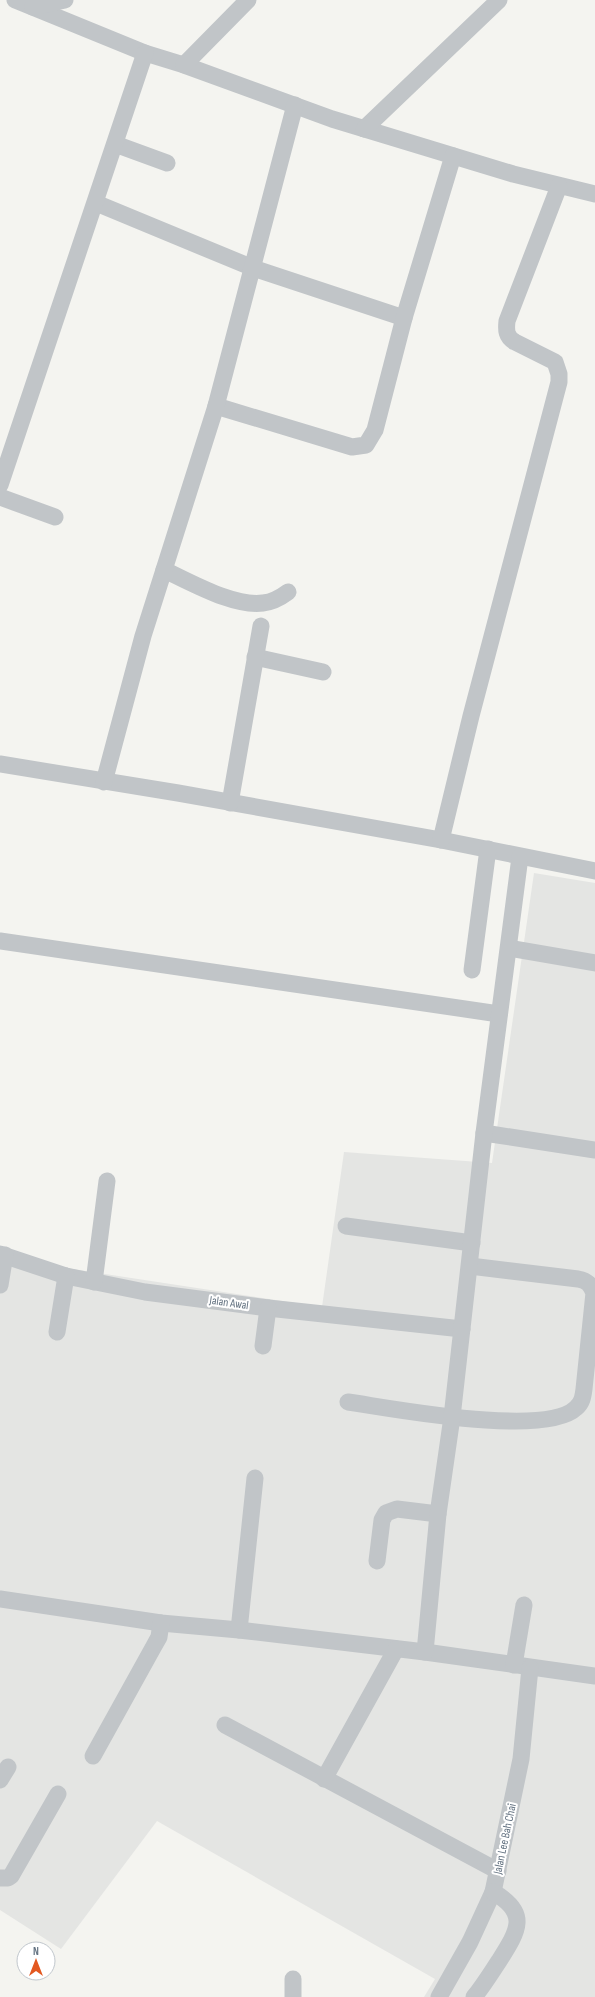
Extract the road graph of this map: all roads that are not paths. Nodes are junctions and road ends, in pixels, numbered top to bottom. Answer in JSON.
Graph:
{"nodes":[{"id":1,"x":15,"y":0,"type":"edge"},
{"id":2,"x":65,"y":0,"type":"edge"},
{"id":3,"x":248,"y":0,"type":"edge"},
{"id":4,"x":499,"y":0,"type":"edge"},
{"id":5,"x":33,"y":7,"type":"junction"},
{"id":6,"x":145,"y":53,"type":"junction"},
{"id":7,"x":184,"y":65,"type":"junction"},
{"id":8,"x":295,"y":105,"type":"junction"},
{"id":9,"x":364,"y":128,"type":"junction"},
{"id":10,"x":115,"y":144,"type":"junction"},
{"id":11,"x":453,"y":156,"type":"junction"},
{"id":12,"x":167,"y":163,"type":"dead end"},
{"id":13,"x":559,"y":186,"type":"junction"},
{"id":14,"x":595,"y":194,"type":"edge"},
{"id":15,"x":96,"y":203,"type":"junction"},
{"id":16,"x":254,"y":268,"type":"junction"},
{"id":17,"x":404,"y":318,"type":"junction"},
{"id":18,"x":216,"y":406,"type":"junction"},
{"id":19,"x":0,"y":485,"type":"edge"},
{"id":20,"x":0,"y":497,"type":"edge"},
{"id":21,"x":55,"y":517,"type":"dead end"},
{"id":22,"x":164,"y":570,"type":"junction"},
{"id":23,"x":288,"y":592,"type":"dead end"},
{"id":24,"x":261,"y":626,"type":"dead end"},
{"id":25,"x":255,"y":657,"type":"junction"},
{"id":26,"x":323,"y":672,"type":"dead end"},
{"id":27,"x":2,"y":765,"type":"edge"},
{"id":28,"x":104,"y":782,"type":"junction"},
{"id":29,"x":230,"y":803,"type":"junction"},
{"id":30,"x":441,"y":840,"type":"junction"},
{"id":31,"x":488,"y":849,"type":"junction"},
{"id":32,"x":520,"y":856,"type":"junction"},
{"id":33,"x":595,"y":871,"type":"edge"},
{"id":34,"x":0,"y":941,"type":"edge"},
{"id":35,"x":509,"y":948,"type":"junction"},
{"id":36,"x":595,"y":963,"type":"edge"},
{"id":37,"x":472,"y":970,"type":"dead end"},
{"id":38,"x":499,"y":1014,"type":"junction"},
{"id":39,"x":484,"y":1134,"type":"junction"},
{"id":40,"x":595,"y":1150,"type":"edge"},
{"id":41,"x":106,"y":1181,"type":"dead end"},
{"id":42,"x":346,"y":1226,"type":"dead end"},
{"id":43,"x":472,"y":1243,"type":"junction"},
{"id":44,"x":2,"y":1254,"type":"edge"},
{"id":45,"x":470,"y":1266,"type":"junction"},
{"id":46,"x":66,"y":1276,"type":"junction"},
{"id":47,"x":94,"y":1282,"type":"junction"},
{"id":48,"x":0,"y":1285,"type":"edge"},
{"id":49,"x":268,"y":1308,"type":"junction"},
{"id":50,"x":462,"y":1329,"type":"junction"},
{"id":51,"x":57,"y":1332,"type":"dead end"},
{"id":52,"x":263,"y":1346,"type":"dead end"},
{"id":53,"x":348,"y":1402,"type":"dead end"},
{"id":54,"x":452,"y":1417,"type":"junction"},
{"id":55,"x":255,"y":1478,"type":"dead end"},
{"id":56,"x":438,"y":1514,"type":"junction"},
{"id":57,"x":377,"y":1561,"type":"dead end"},
{"id":58,"x":0,"y":1599,"type":"edge"},
{"id":59,"x":524,"y":1605,"type":"dead end"},
{"id":60,"x":161,"y":1623,"type":"junction"},
{"id":61,"x":239,"y":1630,"type":"junction"},
{"id":62,"x":396,"y":1649,"type":"junction"},
{"id":63,"x":424,"y":1652,"type":"junction"},
{"id":64,"x":522,"y":1667,"type":"junction"},
{"id":65,"x":595,"y":1676,"type":"edge"},
{"id":66,"x":225,"y":1725,"type":"dead end"},
{"id":67,"x":93,"y":1756,"type":"dead end"},
{"id":68,"x":324,"y":1779,"type":"junction"},
{"id":69,"x":58,"y":1794,"type":"dead end"},
{"id":70,"x":498,"y":1871,"type":"junction"},
{"id":71,"x":0,"y":1878,"type":"edge"},
{"id":72,"x":493,"y":1892,"type":"junction"},
{"id":73,"x":293,"y":1979,"type":"dead end"},
{"id":74,"x":293,"y":1997,"type":"edge"},
{"id":75,"x":439,"y":1997,"type":"edge"},
{"id":76,"x":474,"y":1997,"type":"edge"}],
"edges":[{"from":1,"to":5,"type":"street"},
{"from":2,"to":5,"type":"street"},
{"from":3,"to":7,"type":"street"},
{"from":4,"to":9,"type":"street"},
{"from":5,"to":6,"type":"street"},
{"from":6,"to":7,"type":"street"},
{"from":6,"to":10,"type":"street"},
{"from":7,"to":8,"type":"street"},
{"from":8,"to":9,"type":"street"},
{"from":8,"to":16,"type":"street"},
{"from":9,"to":11,"type":"street"},
{"from":10,"to":12,"type":"street"},
{"from":10,"to":15,"type":"street"},
{"from":11,"to":13,"type":"street"},
{"from":11,"to":17,"type":"street"},
{"from":13,"to":14,"type":"street"},
{"from":13,"to":30,"type":"street"},
{"from":15,"to":16,"type":"street"},
{"from":15,"to":19,"type":"street"},
{"from":16,"to":17,"type":"street"},
{"from":16,"to":18,"type":"street"},
{"from":17,"to":18,"type":"street"},
{"from":18,"to":22,"type":"street"},
{"from":20,"to":21,"type":"street"},
{"from":22,"to":23,"type":"street"},
{"from":22,"to":28,"type":"street"},
{"from":24,"to":25,"type":"street"},
{"from":25,"to":26,"type":"street"},
{"from":25,"to":29,"type":"street"},
{"from":27,"to":28,"type":"street"},
{"from":28,"to":29,"type":"street"},
{"from":29,"to":30,"type":"street"},
{"from":30,"to":31,"type":"street"},
{"from":31,"to":32,"type":"street"},
{"from":31,"to":37,"type":"street"},
{"from":32,"to":33,"type":"street"},
{"from":32,"to":35,"type":"street"},
{"from":34,"to":38,"type":"street"},
{"from":35,"to":36,"type":"street"},
{"from":35,"to":38,"type":"street"},
{"from":38,"to":39,"type":"street"},
{"from":39,"to":40,"type":"street"},
{"from":39,"to":43,"type":"street"},
{"from":41,"to":47,"type":"street"},
{"from":42,"to":43,"type":"street"},
{"from":43,"to":45,"type":"street"},
{"from":44,"to":46,"type":"street","name":"Jalan Awal"},
{"from":44,"to":48,"type":"street"},
{"from":45,"to":50,"type":"street"},
{"from":45,"to":54,"type":"street"},
{"from":46,"to":47,"type":"street","name":"Jalan Awal"},
{"from":46,"to":51,"type":"street"},
{"from":47,"to":49,"type":"street","name":"Jalan Awal"},
{"from":49,"to":50,"type":"street","name":"Jalan Awal"},
{"from":49,"to":52,"type":"street"},
{"from":50,"to":54,"type":"street"},
{"from":53,"to":54,"type":"street"},
{"from":54,"to":56,"type":"street"},
{"from":55,"to":61,"type":"street"},
{"from":56,"to":57,"type":"street"},
{"from":56,"to":63,"type":"street"},
{"from":58,"to":60,"type":"street"},
{"from":59,"to":64,"type":"street","name":"Jalan Lee Bah Chai"},
{"from":60,"to":61,"type":"street"},
{"from":60,"to":67,"type":"street"},
{"from":61,"to":62,"type":"street"},
{"from":62,"to":63,"type":"street"},
{"from":62,"to":68,"type":"street"},
{"from":63,"to":64,"type":"street"},
{"from":64,"to":65,"type":"street"},
{"from":64,"to":70,"type":"street","name":"Jalan Lee Bah Chai"},
{"from":66,"to":68,"type":"street"},
{"from":68,"to":70,"type":"street"},
{"from":69,"to":71,"type":"street"},
{"from":70,"to":72,"type":"street","name":"Jalan Lee Bah Chai"},
{"from":72,"to":75,"type":"street","name":"Jalan Lee Bah Chai"},
{"from":72,"to":76,"type":"street"},
{"from":73,"to":74,"type":"street"}]}
